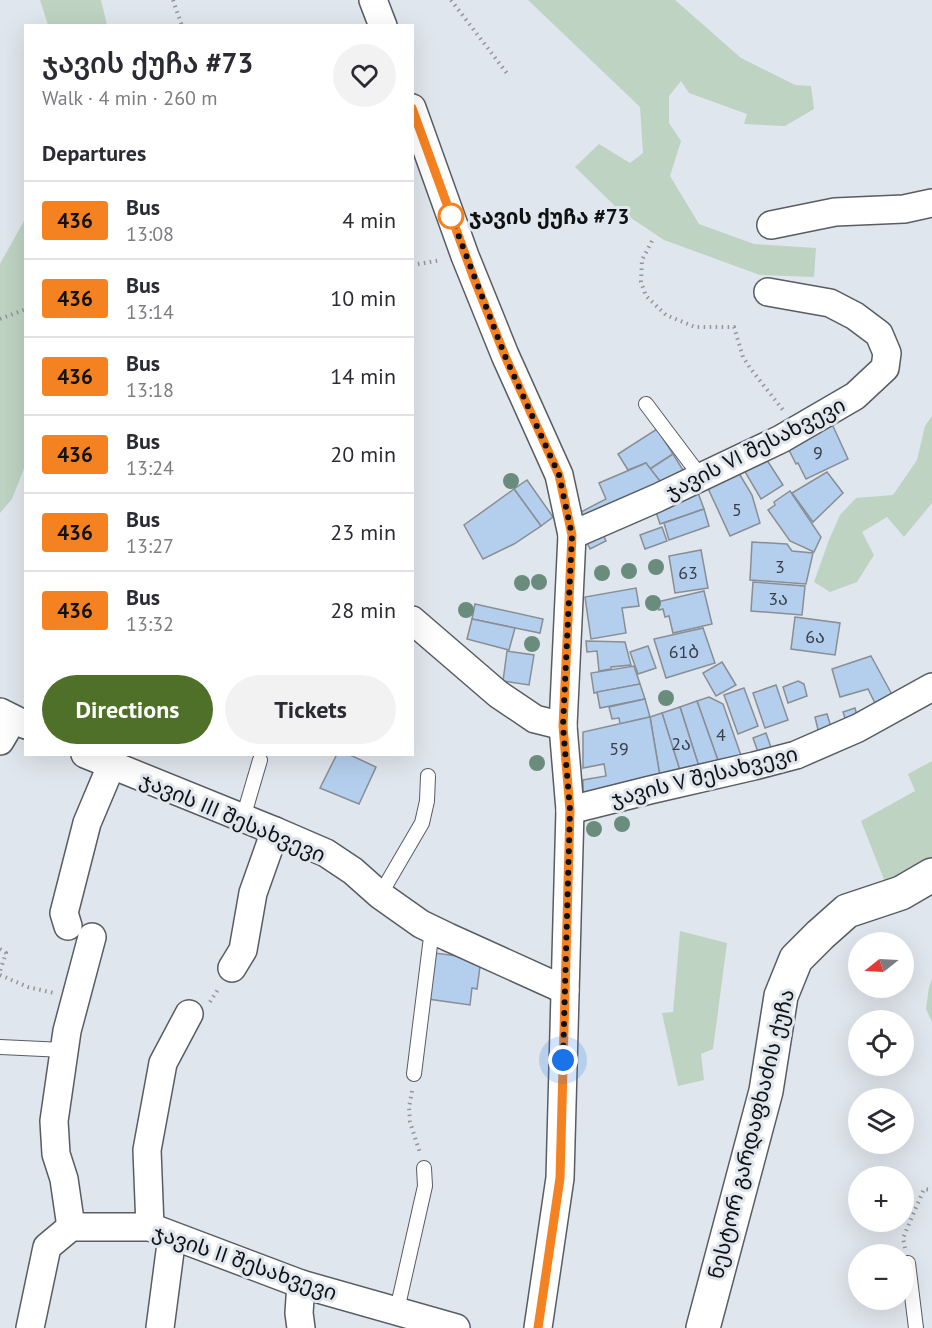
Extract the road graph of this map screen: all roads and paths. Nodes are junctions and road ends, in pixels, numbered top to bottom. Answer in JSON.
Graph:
{"nodes":[{"id":1,"x":173,"y":0,"type":"edge"},
{"id":2,"x":373,"y":0,"type":"edge"},
{"id":3,"x":451,"y":0,"type":"edge"},
{"id":4,"x":181,"y":24,"type":"edge"},
{"id":5,"x":382,"y":24,"type":"edge"},
{"id":6,"x":509,"y":76,"type":"dead end"},
{"id":7,"x":414,"y":113,"type":"edge"},
{"id":8,"x":932,"y":203,"type":"edge"},
{"id":9,"x":771,"y":225,"type":"dead end"},
{"id":10,"x":652,"y":241,"type":"dead end"},
{"id":11,"x":768,"y":292,"type":"dead end"},
{"id":12,"x":24,"y":310,"type":"edge"},
{"id":13,"x":0,"y":319,"type":"edge"},
{"id":14,"x":646,"y":404,"type":"dead end"},
{"id":15,"x":798,"y":429,"type":"junction"},
{"id":16,"x":701,"y":477,"type":"junction"},
{"id":17,"x":572,"y":535,"type":"junction"},
{"id":18,"x":414,"y":622,"type":"edge"},
{"id":19,"x":932,"y":687,"type":"edge"},
{"id":20,"x":563,"y":726,"type":"junction"},
{"id":21,"x":97,"y":759,"type":"edge"},
{"id":22,"x":260,"y":760,"type":"dead end"},
{"id":23,"x":428,"y":776,"type":"dead end"},
{"id":24,"x":570,"y":810,"type":"junction"},
{"id":25,"x":243,"y":818,"type":"junction"},
{"id":26,"x":275,"y":831,"type":"junction"},
{"id":27,"x":932,"y":875,"type":"edge"},
{"id":28,"x":380,"y":895,"type":"junction"},
{"id":29,"x":68,"y":926,"type":"dead end"},
{"id":30,"x":432,"y":930,"type":"junction"},
{"id":31,"x":92,"y":937,"type":"dead end"},
{"id":32,"x":0,"y":949,"type":"edge"},
{"id":33,"x":232,"y":968,"type":"joint"},
{"id":34,"x":0,"y":973,"type":"edge"},
{"id":35,"x":565,"y":990,"type":"junction"},
{"id":36,"x":76,"y":998,"type":"junction"},
{"id":37,"x":189,"y":1014,"type":"joint"},
{"id":38,"x":0,"y":1047,"type":"edge"},
{"id":39,"x":64,"y":1050,"type":"junction"},
{"id":40,"x":414,"y":1074,"type":"joint"},
{"id":41,"x":424,"y":1168,"type":"joint"},
{"id":42,"x":932,"y":1190,"type":"edge"},
{"id":43,"x":71,"y":1227,"type":"junction"},
{"id":44,"x":161,"y":1232,"type":"junction"},
{"id":45,"x":904,"y":1244,"type":"edge"},
{"id":46,"x":301,"y":1284,"type":"junction"},
{"id":47,"x":914,"y":1310,"type":"edge"},
{"id":48,"x":397,"y":1311,"type":"junction"},
{"id":49,"x":451,"y":1327,"type":"edge"},
{"id":50,"x":30,"y":1328,"type":"edge"},
{"id":51,"x":160,"y":1328,"type":"edge"},
{"id":52,"x":301,"y":1328,"type":"edge"},
{"id":53,"x":538,"y":1328,"type":"edge"},
{"id":54,"x":703,"y":1328,"type":"edge"},
{"id":55,"x":916,"y":1328,"type":"edge"}],
"edges":[{"from":1,"to":4,"type":"path"},
{"from":2,"to":5,"type":"street"},
{"from":3,"to":6,"type":"path"},
{"from":7,"to":17,"type":"street"},
{"from":8,"to":9,"type":"street"},
{"from":10,"to":15,"type":"path"},
{"from":11,"to":15,"type":"street","name":"ჯავის VI შესახვევი"},
{"from":12,"to":13,"type":"path"},
{"from":14,"to":16,"type":"lane"},
{"from":15,"to":16,"type":"street","name":"ჯავის VI შესახვევი"},
{"from":16,"to":17,"type":"street","name":"ჯავის VI შესახვევი"},
{"from":17,"to":20,"type":"street"},
{"from":18,"to":20,"type":"street"},
{"from":19,"to":24,"type":"street","name":"ჯავის V შესახვევი"},
{"from":20,"to":24,"type":"street"},
{"from":21,"to":25,"type":"street","name":"ჯავის III შესახვევი"},
{"from":21,"to":29,"type":"street"},
{"from":22,"to":25,"type":"lane"},
{"from":23,"to":28,"type":"lane"},
{"from":24,"to":35,"type":"street"},
{"from":25,"to":26,"type":"street","name":"ჯავის III შესახვევი"},
{"from":26,"to":28,"type":"street","name":"ჯავის III შესახვევი"},
{"from":26,"to":33,"type":"street"},
{"from":27,"to":54,"type":"street","name":"ნესტორ გარდაფხაძის ქუჩა"},
{"from":28,"to":30,"type":"street","name":"ჯავის III შესახვევი"},
{"from":30,"to":35,"type":"street","name":"ჯავის III შესახვევი"},
{"from":30,"to":40,"type":"lane"},
{"from":31,"to":36,"type":"street"},
{"from":32,"to":34,"type":"path"},
{"from":33,"to":37,"type":"path"},
{"from":34,"to":36,"type":"path"},
{"from":35,"to":53,"type":"street"},
{"from":36,"to":39,"type":"street"},
{"from":37,"to":44,"type":"street"},
{"from":38,"to":39,"type":"lane"},
{"from":39,"to":43,"type":"street"},
{"from":40,"to":41,"type":"path"},
{"from":41,"to":48,"type":"lane"},
{"from":42,"to":45,"type":"path"},
{"from":43,"to":44,"type":"street","name":"ჯავის II შესახვევი"},
{"from":43,"to":50,"type":"street"},
{"from":44,"to":46,"type":"street","name":"ჯავის II შესახვევი"},
{"from":44,"to":51,"type":"street"},
{"from":46,"to":48,"type":"street","name":"ჯავის II შესახვევი"},
{"from":46,"to":52,"type":"street"},
{"from":47,"to":55,"type":"lane"},
{"from":48,"to":49,"type":"street","name":"ჯავის II შესახვევი"}]}
